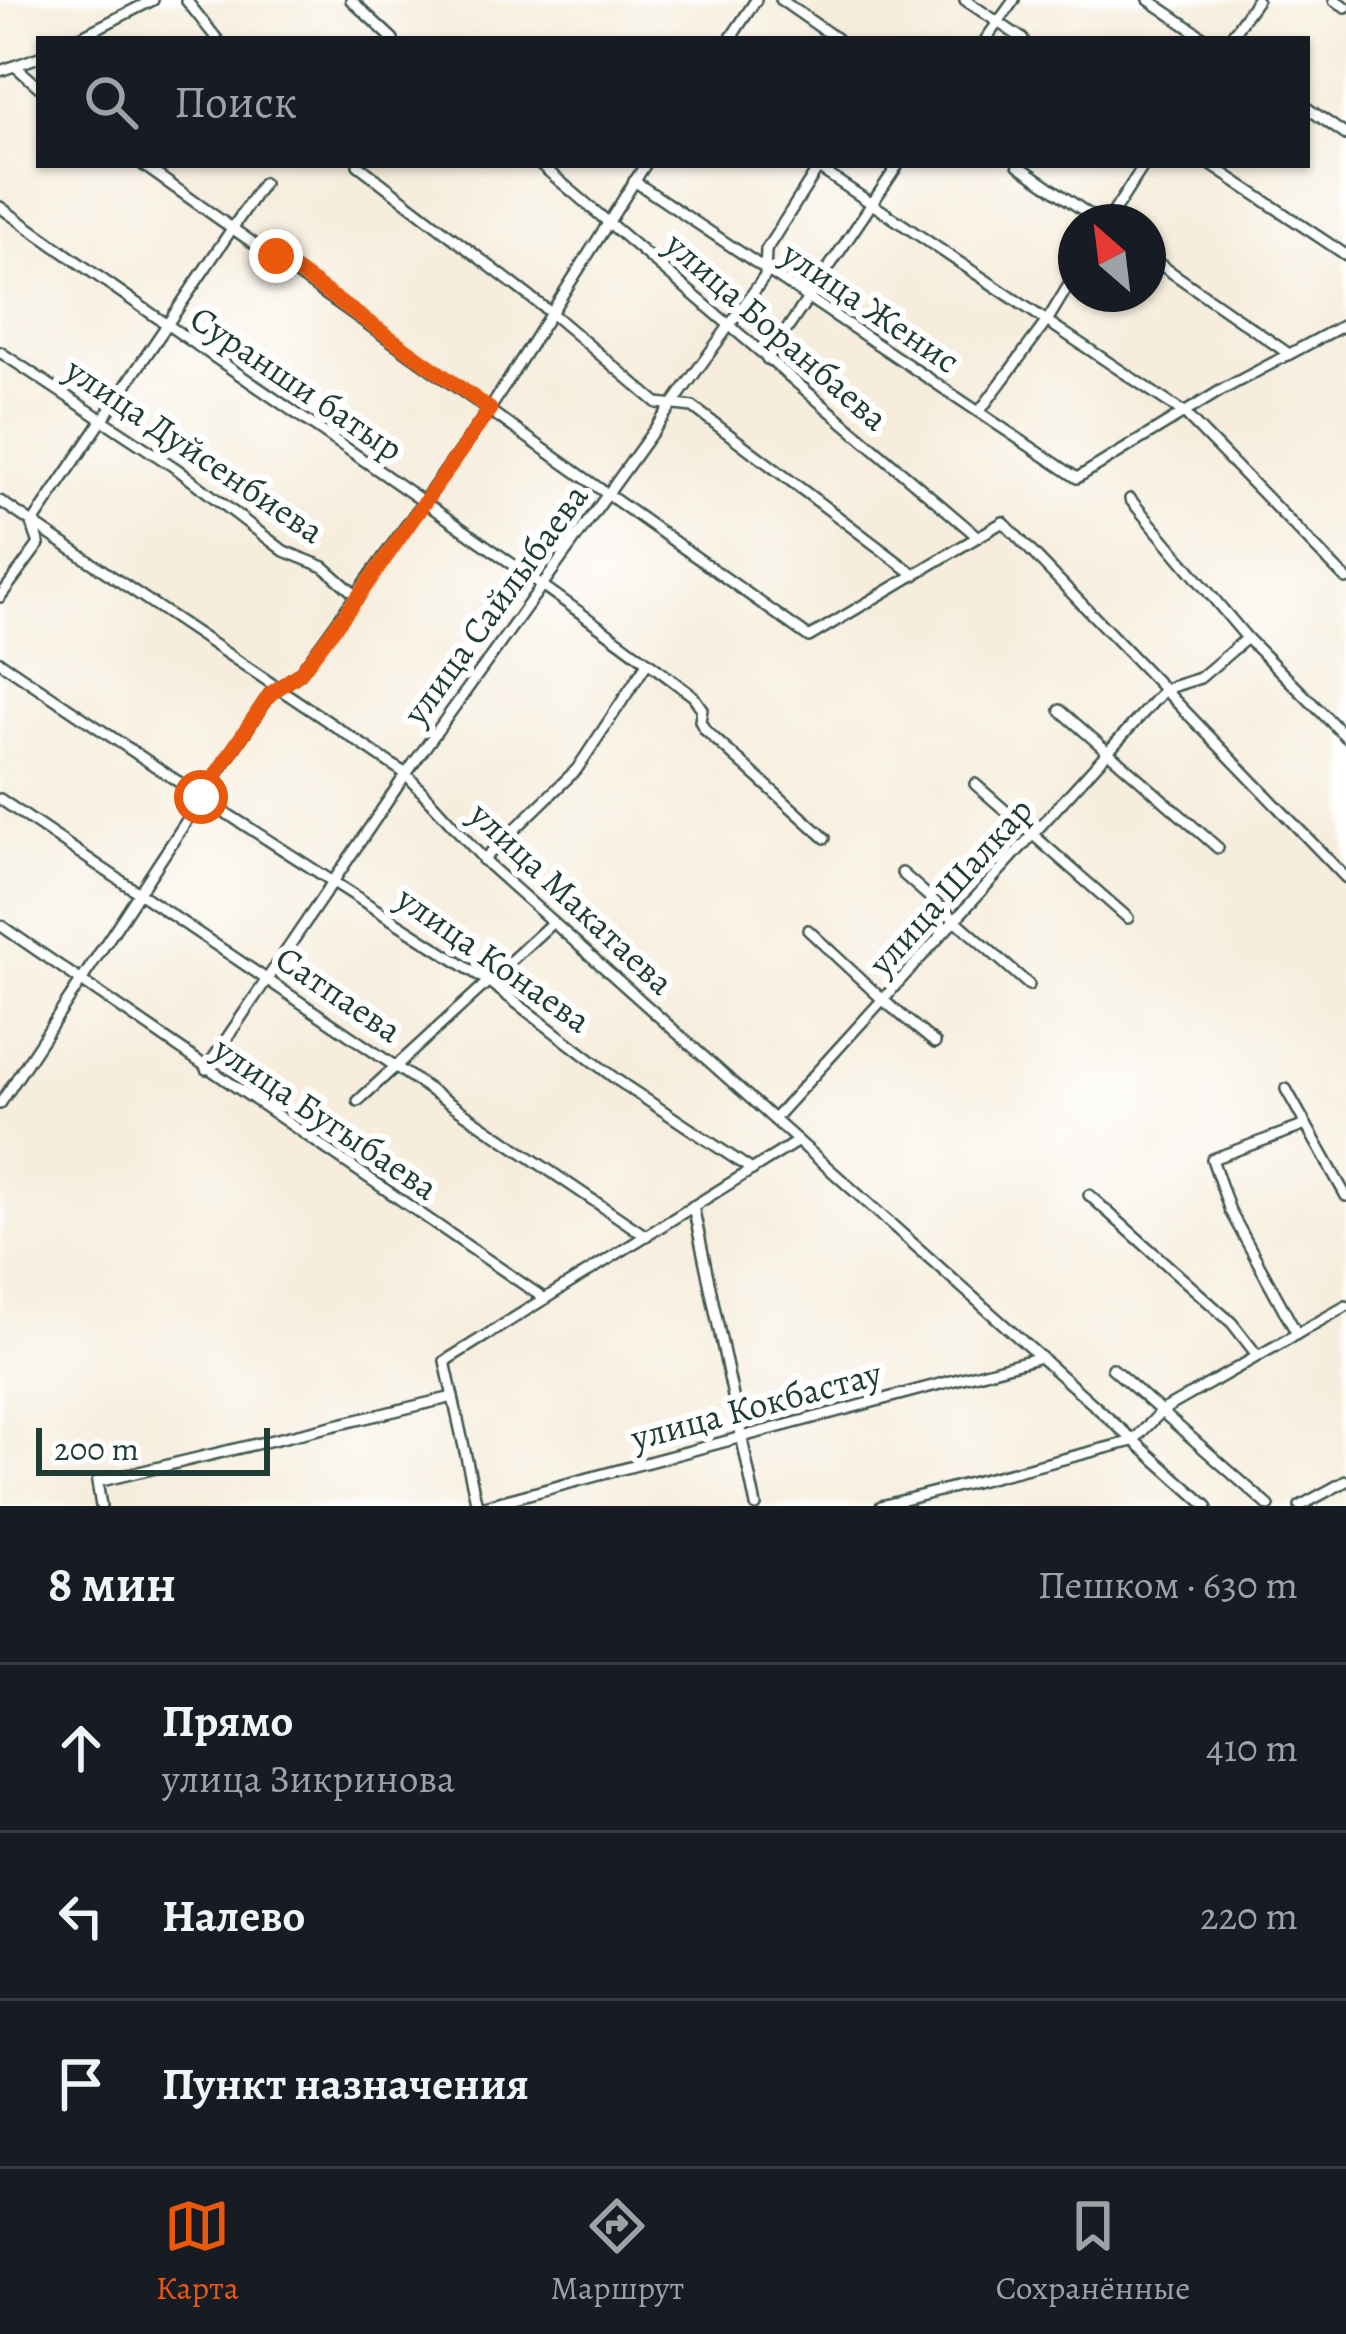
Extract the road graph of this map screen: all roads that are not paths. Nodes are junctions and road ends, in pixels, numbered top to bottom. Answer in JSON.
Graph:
{"nodes":[{"id":1,"x":153,"y":0,"type":"edge"},
{"id":2,"x":186,"y":0,"type":"edge"},
{"id":3,"x":351,"y":0,"type":"edge"},
{"id":4,"x":756,"y":0,"type":"edge"},
{"id":5,"x":781,"y":0,"type":"edge"},
{"id":6,"x":965,"y":0,"type":"edge"},
{"id":7,"x":1014,"y":0,"type":"edge"},
{"id":8,"x":1149,"y":0,"type":"edge"},
{"id":9,"x":1257,"y":0,"type":"edge"},
{"id":10,"x":1334,"y":0,"type":"edge"},
{"id":11,"x":1346,"y":8,"type":"edge"},
{"id":12,"x":998,"y":22,"type":"junction"},
{"id":13,"x":82,"y":36,"type":"edge"},
{"id":14,"x":216,"y":36,"type":"edge"},
{"id":15,"x":390,"y":36,"type":"edge"},
{"id":16,"x":732,"y":36,"type":"edge"},
{"id":17,"x":833,"y":36,"type":"edge"},
{"id":18,"x":988,"y":36,"type":"edge"},
{"id":19,"x":1019,"y":36,"type":"edge"},
{"id":20,"x":1203,"y":36,"type":"edge"},
{"id":21,"x":1230,"y":36,"type":"edge"},
{"id":22,"x":36,"y":58,"type":"edge"},
{"id":23,"x":15,"y":66,"type":"junction"},
{"id":24,"x":0,"y":71,"type":"edge"},
{"id":25,"x":36,"y":84,"type":"edge"},
{"id":26,"x":1310,"y":110,"type":"edge"},
{"id":27,"x":1346,"y":135,"type":"edge"},
{"id":28,"x":146,"y":168,"type":"edge"},
{"id":29,"x":362,"y":168,"type":"edge"},
{"id":30,"x":544,"y":168,"type":"edge"},
{"id":31,"x":643,"y":168,"type":"edge"},
{"id":32,"x":815,"y":168,"type":"edge"},
{"id":33,"x":819,"y":168,"type":"edge"},
{"id":34,"x":896,"y":168,"type":"edge"},
{"id":35,"x":1022,"y":168,"type":"edge"},
{"id":36,"x":1142,"y":168,"type":"edge"},
{"id":37,"x":1216,"y":168,"type":"edge"},
{"id":38,"x":634,"y":181,"type":"junction"},
{"id":39,"x":263,"y":183,"type":"dead end"},
{"id":40,"x":872,"y":203,"type":"junction"},
{"id":41,"x":1076,"y":204,"type":"edge"},
{"id":42,"x":1116,"y":204,"type":"edge"},
{"id":43,"x":0,"y":207,"type":"edge"},
{"id":44,"x":608,"y":223,"type":"junction"},
{"id":45,"x":231,"y":226,"type":"junction"},
{"id":46,"x":1346,"y":255,"type":"edge"},
{"id":47,"x":1166,"y":268,"type":"edge"},
{"id":48,"x":765,"y":269,"type":"junction"},
{"id":49,"x":808,"y":298,"type":"junction"},
{"id":50,"x":1058,"y":303,"type":"edge"},
{"id":51,"x":551,"y":313,"type":"junction"},
{"id":52,"x":1047,"y":321,"type":"junction"},
{"id":53,"x":1346,"y":325,"type":"edge"},
{"id":54,"x":166,"y":326,"type":"junction"},
{"id":55,"x":730,"y":327,"type":"junction"},
{"id":56,"x":0,"y":352,"type":"edge"},
{"id":57,"x":1288,"y":353,"type":"junction"},
{"id":58,"x":767,"y":359,"type":"junction"},
{"id":59,"x":672,"y":405,"type":"junction"},
{"id":60,"x":490,"y":409,"type":"junction"},
{"id":61,"x":979,"y":412,"type":"junction"},
{"id":62,"x":1184,"y":413,"type":"junction"},
{"id":63,"x":102,"y":420,"type":"junction"},
{"id":64,"x":608,"y":493,"type":"junction"},
{"id":65,"x":1130,"y":499,"type":"dead end"},
{"id":66,"x":0,"y":501,"type":"edge"},
{"id":67,"x":424,"y":502,"type":"junction"},
{"id":68,"x":32,"y":524,"type":"junction"},
{"id":69,"x":978,"y":537,"type":"junction"},
{"id":70,"x":915,"y":575,"type":"junction"},
{"id":71,"x":1346,"y":579,"type":"edge"},
{"id":72,"x":544,"y":584,"type":"junction"},
{"id":73,"x":0,"y":597,"type":"edge"},
{"id":74,"x":358,"y":597,"type":"junction"},
{"id":75,"x":1246,"y":638,"type":"junction"},
{"id":76,"x":0,"y":662,"type":"edge"},
{"id":77,"x":648,"y":662,"type":"junction"},
{"id":78,"x":279,"y":689,"type":"junction"},
{"id":79,"x":1165,"y":689,"type":"junction"},
{"id":80,"x":1060,"y":710,"type":"dead end"},
{"id":81,"x":1346,"y":737,"type":"edge"},
{"id":82,"x":1107,"y":754,"type":"junction"},
{"id":83,"x":406,"y":774,"type":"junction"},
{"id":84,"x":975,"y":784,"type":"dead end"},
{"id":85,"x":201,"y":797,"type":"junction"},
{"id":86,"x":0,"y":800,"type":"edge"},
{"id":87,"x":1033,"y":836,"type":"junction"},
{"id":88,"x":825,"y":838,"type":"dead end"},
{"id":89,"x":1218,"y":848,"type":"dead end"},
{"id":90,"x":483,"y":860,"type":"junction"},
{"id":91,"x":902,"y":872,"type":"dead end"},
{"id":92,"x":1346,"y":878,"type":"edge"},
{"id":93,"x":335,"y":881,"type":"junction"},
{"id":94,"x":137,"y":892,"type":"junction"},
{"id":95,"x":1128,"y":918,"type":"dead end"},
{"id":96,"x":956,"y":920,"type":"junction"},
{"id":97,"x":553,"y":922,"type":"junction"},
{"id":98,"x":0,"y":925,"type":"edge"},
{"id":99,"x":808,"y":930,"type":"dead end"},
{"id":100,"x":80,"y":977,"type":"junction"},
{"id":101,"x":269,"y":980,"type":"junction"},
{"id":102,"x":489,"y":982,"type":"junction"},
{"id":103,"x":1029,"y":985,"type":"dead end"},
{"id":104,"x":883,"y":1000,"type":"junction"},
{"id":105,"x":935,"y":1043,"type":"dead end"},
{"id":106,"x":398,"y":1066,"type":"junction"},
{"id":107,"x":206,"y":1069,"type":"junction"},
{"id":108,"x":1286,"y":1089,"type":"dead end"},
{"id":109,"x":358,"y":1101,"type":"dead end"},
{"id":110,"x":0,"y":1104,"type":"edge"},
{"id":111,"x":774,"y":1119,"type":"junction"},
{"id":112,"x":1306,"y":1125,"type":"junction"},
{"id":113,"x":798,"y":1141,"type":"junction"},
{"id":114,"x":752,"y":1170,"type":"junction"},
{"id":115,"x":1089,"y":1195,"type":"dead end"},
{"id":116,"x":1346,"y":1196,"type":"edge"},
{"id":117,"x":693,"y":1206,"type":"junction"},
{"id":118,"x":646,"y":1236,"type":"junction"},
{"id":119,"x":545,"y":1299,"type":"junction"},
{"id":120,"x":1346,"y":1306,"type":"edge"},
{"id":121,"x":1297,"y":1334,"type":"junction"},
{"id":122,"x":1257,"y":1355,"type":"junction"},
{"id":123,"x":1041,"y":1357,"type":"junction"},
{"id":124,"x":1112,"y":1368,"type":"dead end"},
{"id":125,"x":453,"y":1397,"type":"junction"},
{"id":126,"x":1163,"y":1410,"type":"junction"},
{"id":127,"x":742,"y":1437,"type":"junction"},
{"id":128,"x":1133,"y":1441,"type":"junction"},
{"id":129,"x":1346,"y":1481,"type":"edge"},
{"id":130,"x":101,"y":1506,"type":"edge"},
{"id":131,"x":480,"y":1506,"type":"edge"},
{"id":132,"x":756,"y":1506,"type":"edge"},
{"id":133,"x":881,"y":1506,"type":"edge"},
{"id":134,"x":1207,"y":1506,"type":"edge"},
{"id":135,"x":1269,"y":1506,"type":"edge"},
{"id":136,"x":1300,"y":1506,"type":"edge"}],
"edges":[{"from":1,"to":13,"type":"street"},
{"from":2,"to":14,"type":"street"},
{"from":3,"to":15,"type":"street"},
{"from":4,"to":16,"type":"street"},
{"from":5,"to":17,"type":"street"},
{"from":6,"to":12,"type":"street"},
{"from":7,"to":12,"type":"street"},
{"from":8,"to":20,"type":"street"},
{"from":9,"to":21,"type":"street"},
{"from":10,"to":11,"type":"street"},
{"from":12,"to":18,"type":"street"},
{"from":12,"to":19,"type":"street"},
{"from":22,"to":23,"type":"street"},
{"from":23,"to":24,"type":"street"},
{"from":23,"to":25,"type":"street"},
{"from":26,"to":27,"type":"street"},
{"from":28,"to":45,"type":"street"},
{"from":29,"to":51,"type":"street"},
{"from":30,"to":44,"type":"street","name":"улица Боранбаева"},
{"from":31,"to":38,"type":"street"},
{"from":32,"to":48,"type":"street","name":"улица Сайлыбаева"},
{"from":33,"to":40,"type":"street"},
{"from":34,"to":40,"type":"street"},
{"from":35,"to":41,"type":"street"},
{"from":36,"to":42,"type":"street"},
{"from":37,"to":46,"type":"street"},
{"from":38,"to":44,"type":"street"},
{"from":38,"to":48,"type":"street","name":"улица Женис"},
{"from":39,"to":45,"type":"street"},
{"from":40,"to":49,"type":"street"},
{"from":40,"to":52,"type":"street"},
{"from":43,"to":54,"type":"street","name":"Суранши батыр"},
{"from":44,"to":51,"type":"street"},
{"from":44,"to":55,"type":"street","name":"улица Боранбаева"},
{"from":45,"to":54,"type":"street"},
{"from":45,"to":60,"type":"street"},
{"from":47,"to":57,"type":"street"},
{"from":48,"to":49,"type":"street","name":"улица Женис"},
{"from":48,"to":55,"type":"street","name":"улица Сайлыбаева"},
{"from":49,"to":58,"type":"street"},
{"from":49,"to":61,"type":"street","name":"улица Женис"},
{"from":50,"to":52,"type":"street"},
{"from":51,"to":59,"type":"street"},
{"from":51,"to":60,"type":"street"},
{"from":52,"to":61,"type":"street"},
{"from":52,"to":62,"type":"street"},
{"from":53,"to":57,"type":"street"},
{"from":54,"to":63,"type":"street"},
{"from":54,"to":67,"type":"street","name":"Суранши батыр"},
{"from":55,"to":58,"type":"street","name":"улица Боранбаева"},
{"from":55,"to":59,"type":"street","name":"улица Сайлыбаева"},
{"from":56,"to":63,"type":"street","name":"улица Дуйсенбиева"},
{"from":57,"to":62,"type":"street"},
{"from":58,"to":69,"type":"street","name":"улица Боранбаева"},
{"from":59,"to":64,"type":"street","name":"улица Сайлыбаева"},
{"from":59,"to":70,"type":"street"},
{"from":60,"to":64,"type":"street"},
{"from":60,"to":67,"type":"street"},
{"from":61,"to":62,"type":"street","name":"улица Женис"},
{"from":62,"to":71,"type":"street"},
{"from":63,"to":68,"type":"street"},
{"from":63,"to":74,"type":"street","name":"улица Дуйсенбиева"},
{"from":64,"to":70,"type":"street"},
{"from":64,"to":72,"type":"street","name":"улица Сайлыбаева"},
{"from":65,"to":75,"type":"street"},
{"from":66,"to":68,"type":"street","name":"улица Макатаева"},
{"from":67,"to":72,"type":"street","name":"Суранши батыр"},
{"from":67,"to":74,"type":"street"},
{"from":68,"to":73,"type":"street"},
{"from":68,"to":78,"type":"street","name":"улица Макатаева"},
{"from":69,"to":70,"type":"street"},
{"from":69,"to":79,"type":"street"},
{"from":72,"to":77,"type":"street","name":"Суранши батыр"},
{"from":72,"to":83,"type":"street","name":"улица Сайлыбаева"},
{"from":74,"to":78,"type":"street"},
{"from":75,"to":79,"type":"street"},
{"from":75,"to":81,"type":"street"},
{"from":76,"to":85,"type":"street","name":"улица Конаева"},
{"from":77,"to":88,"type":"street","name":"Суранши батыр"},
{"from":77,"to":90,"type":"street"},
{"from":78,"to":83,"type":"street","name":"улица Макатаева"},
{"from":78,"to":85,"type":"street"},
{"from":79,"to":82,"type":"street","name":"улица Шалкар"},
{"from":79,"to":92,"type":"street"},
{"from":80,"to":82,"type":"street"},
{"from":82,"to":87,"type":"street","name":"улица Шалкар"},
{"from":82,"to":89,"type":"street"},
{"from":83,"to":90,"type":"street","name":"улица Макатаева"},
{"from":83,"to":93,"type":"street","name":"улица Сайлыбаева"},
{"from":84,"to":87,"type":"street"},
{"from":85,"to":93,"type":"street","name":"улица Конаева"},
{"from":85,"to":94,"type":"street"},
{"from":86,"to":94,"type":"street","name":"Сатпаева"},
{"from":87,"to":95,"type":"street"},
{"from":87,"to":96,"type":"street","name":"улица Шалкар"},
{"from":90,"to":97,"type":"street","name":"улица Макатаева"},
{"from":91,"to":96,"type":"street"},
{"from":93,"to":101,"type":"street","name":"улица Сайлыбаева"},
{"from":93,"to":102,"type":"street","name":"улица Конаева"},
{"from":94,"to":100,"type":"street"},
{"from":94,"to":101,"type":"street","name":"Сатпаева"},
{"from":96,"to":103,"type":"street"},
{"from":96,"to":104,"type":"street","name":"улица Шалкар"},
{"from":97,"to":102,"type":"street"},
{"from":97,"to":111,"type":"street","name":"улица Макатаева"},
{"from":98,"to":100,"type":"street","name":"улица Бугыбаева"},
{"from":99,"to":104,"type":"street"},
{"from":100,"to":107,"type":"street","name":"улица Бугыбаева"},
{"from":100,"to":110,"type":"street"},
{"from":101,"to":106,"type":"street","name":"Сатпаева"},
{"from":101,"to":107,"type":"street","name":"улица Сайлыбаева"},
{"from":102,"to":106,"type":"street"},
{"from":102,"to":114,"type":"street","name":"улица Конаева"},
{"from":104,"to":105,"type":"street"},
{"from":104,"to":111,"type":"street","name":"улица Шалкар"},
{"from":106,"to":109,"type":"street"},
{"from":106,"to":118,"type":"street","name":"Сатпаева"},
{"from":107,"to":119,"type":"street","name":"улица Бугыбаева"},
{"from":108,"to":112,"type":"street"},
{"from":111,"to":113,"type":"street","name":"улица Макатаева"},
{"from":112,"to":116,"type":"street"},
{"from":112,"to":121,"type":"street"},
{"from":113,"to":114,"type":"street"},
{"from":113,"to":123,"type":"street","name":"улица Макатаева"},
{"from":114,"to":117,"type":"street"},
{"from":115,"to":122,"type":"street"},
{"from":117,"to":118,"type":"street"},
{"from":117,"to":127,"type":"street"},
{"from":118,"to":119,"type":"street"},
{"from":119,"to":125,"type":"street"},
{"from":120,"to":121,"type":"street"},
{"from":121,"to":122,"type":"street"},
{"from":122,"to":126,"type":"street"},
{"from":123,"to":127,"type":"street","name":"улица Кокбастау"},
{"from":123,"to":128,"type":"street","name":"улица Макатаева"},
{"from":124,"to":126,"type":"street"},
{"from":125,"to":130,"type":"street"},
{"from":125,"to":131,"type":"street"},
{"from":126,"to":128,"type":"street"},
{"from":126,"to":135,"type":"street"},
{"from":127,"to":131,"type":"street","name":"улица Кокбастау"},
{"from":127,"to":132,"type":"street"},
{"from":128,"to":133,"type":"street"},
{"from":128,"to":134,"type":"street","name":"улица Макатаева"},
{"from":129,"to":136,"type":"street"}]}
